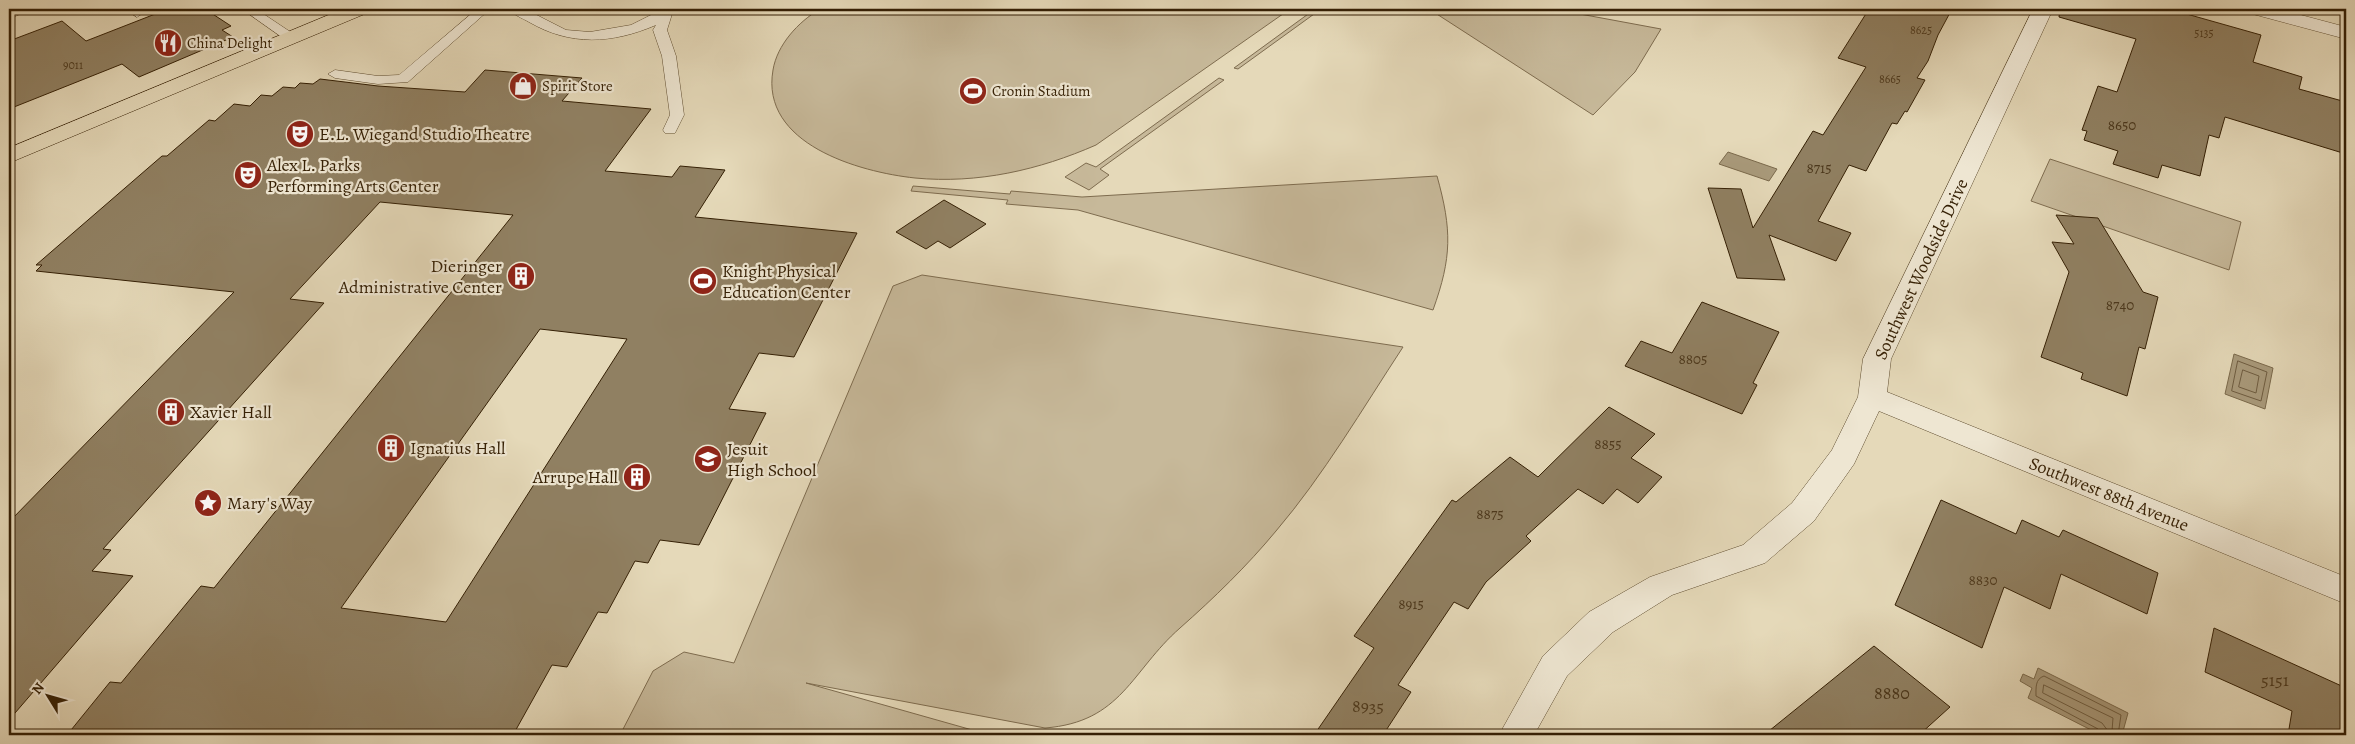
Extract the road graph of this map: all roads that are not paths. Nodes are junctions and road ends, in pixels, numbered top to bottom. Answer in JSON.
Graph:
{"nodes":[{"id":1,"x":25,"y":9,"type":"edge"},
{"id":2,"x":360,"y":9,"type":"edge"},
{"id":3,"x":484,"y":9,"type":"edge"},
{"id":4,"x":516,"y":9,"type":"edge"},
{"id":5,"x":2043,"y":9,"type":"edge"},
{"id":6,"x":2256,"y":9,"type":"edge"},
{"id":7,"x":257,"y":10,"type":"edge"},
{"id":8,"x":669,"y":11,"type":"edge"},
{"id":9,"x":9,"y":15,"type":"edge"},
{"id":10,"x":2346,"y":33,"type":"edge"},
{"id":11,"x":291,"y":38,"type":"junction"},
{"id":12,"x":335,"y":74,"type":"dead end"},
{"id":13,"x":670,"y":130,"type":"dead end"},
{"id":14,"x":9,"y":156,"type":"edge"},
{"id":15,"x":1872,"y":397,"type":"junction"},
{"id":16,"x":2346,"y":591,"type":"edge"},
{"id":17,"x":1516,"y":735,"type":"edge"}],
"edges":[{"from":1,"to":9,"type":"lane"},
{"from":2,"to":11,"type":"main road"},
{"from":3,"to":12,"type":"lane"},
{"from":4,"to":8,"type":"lane"},
{"from":5,"to":15,"type":"street","name":"Southwest Woodside Drive"},
{"from":6,"to":10,"type":"street"},
{"from":7,"to":11,"type":"lane"},
{"from":8,"to":13,"type":"lane"},
{"from":11,"to":14,"type":"main road"},
{"from":15,"to":16,"type":"street","name":"Southwest 88th Avenue"},
{"from":15,"to":17,"type":"street","name":"Southwest Woodside Drive"}]}
